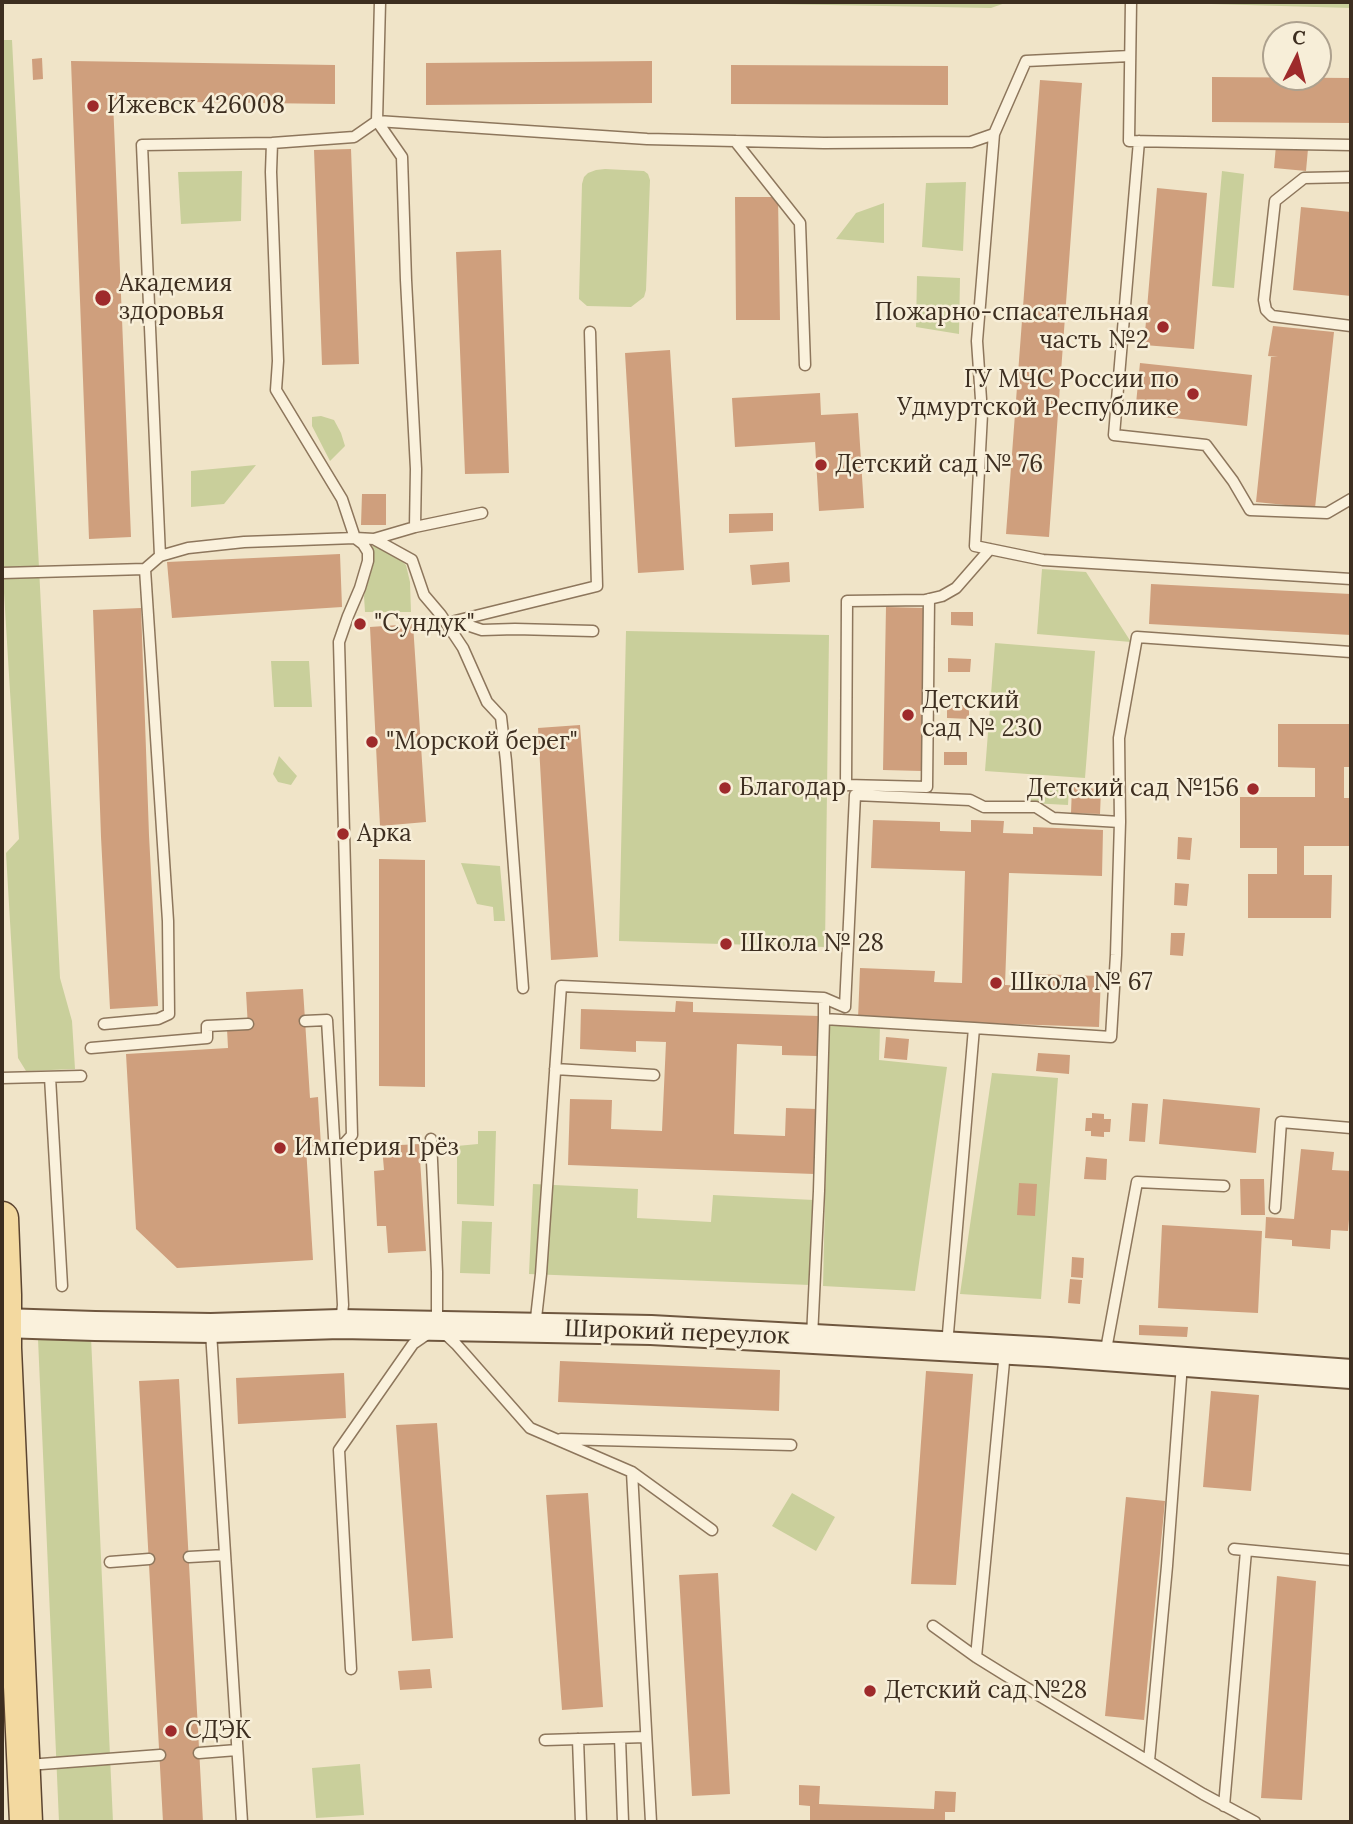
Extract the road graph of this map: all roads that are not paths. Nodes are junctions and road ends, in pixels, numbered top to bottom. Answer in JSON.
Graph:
{"nodes":[{"id":1,"x":380,"y":2,"type":"edge"},
{"id":2,"x":1131,"y":2,"type":"edge"},
{"id":3,"x":1130,"y":56,"type":"junction"},
{"id":4,"x":377,"y":121,"type":"junction"},
{"id":5,"x":994,"y":134,"type":"junction"},
{"id":6,"x":735,"y":141,"type":"junction"},
{"id":7,"x":1139,"y":141,"type":"junction"},
{"id":8,"x":272,"y":143,"type":"junction"},
{"id":9,"x":1351,"y":145,"type":"edge"},
{"id":10,"x":1351,"y":177,"type":"edge"},
{"id":11,"x":1351,"y":326,"type":"edge"},
{"id":12,"x":590,"y":332,"type":"dead end"},
{"id":13,"x":805,"y":365,"type":"dead end"},
{"id":14,"x":1351,"y":499,"type":"edge"},
{"id":15,"x":482,"y":513,"type":"dead end"},
{"id":16,"x":415,"y":527,"type":"junction"},
{"id":17,"x":355,"y":538,"type":"junction"},
{"id":18,"x":374,"y":539,"type":"junction"},
{"id":19,"x":990,"y":549,"type":"junction"},
{"id":20,"x":160,"y":556,"type":"junction"},
{"id":21,"x":145,"y":569,"type":"junction"},
{"id":22,"x":2,"y":573,"type":"edge"},
{"id":23,"x":1351,"y":579,"type":"edge"},
{"id":24,"x":929,"y":599,"type":"junction"},
{"id":25,"x":441,"y":615,"type":"junction"},
{"id":26,"x":455,"y":621,"type":"junction"},
{"id":27,"x":593,"y":631,"type":"dead end"},
{"id":28,"x":1351,"y":652,"type":"edge"},
{"id":29,"x":1120,"y":822,"type":"junction"},
{"id":30,"x":523,"y":988,"type":"dead end"},
{"id":31,"x":824,"y":998,"type":"junction"},
{"id":32,"x":824,"y":1019,"type":"junction"},
{"id":33,"x":305,"y":1021,"type":"dead end"},
{"id":34,"x":104,"y":1024,"type":"dead end"},
{"id":35,"x":248,"y":1024,"type":"dead end"},
{"id":36,"x":974,"y":1028,"type":"junction"},
{"id":37,"x":91,"y":1048,"type":"dead end"},
{"id":38,"x":555,"y":1069,"type":"junction"},
{"id":39,"x":654,"y":1075,"type":"dead end"},
{"id":40,"x":80,"y":1076,"type":"dead end"},
{"id":41,"x":50,"y":1077,"type":"junction"},
{"id":42,"x":2,"y":1078,"type":"edge"},
{"id":43,"x":1351,"y":1128,"type":"edge"},
{"id":44,"x":431,"y":1139,"type":"dead end"},
{"id":45,"x":335,"y":1154,"type":"junction"},
{"id":46,"x":1224,"y":1186,"type":"dead end"},
{"id":47,"x":1275,"y":1208,"type":"dead end"},
{"id":48,"x":2,"y":1218,"type":"edge"},
{"id":49,"x":62,"y":1286,"type":"dead end"},
{"id":50,"x":3,"y":1323,"type":"edge"},
{"id":51,"x":340,"y":1324,"type":"junction"},
{"id":52,"x":438,"y":1326,"type":"junction"},
{"id":53,"x":536,"y":1327,"type":"junction"},
{"id":54,"x":211,"y":1328,"type":"junction"},
{"id":55,"x":812,"y":1339,"type":"junction"},
{"id":56,"x":947,"y":1346,"type":"junction"},
{"id":57,"x":1005,"y":1349,"type":"junction"},
{"id":58,"x":1105,"y":1355,"type":"junction"},
{"id":59,"x":1182,"y":1361,"type":"junction"},
{"id":60,"x":1351,"y":1374,"type":"edge"},
{"id":61,"x":557,"y":1438,"type":"junction"},
{"id":62,"x":792,"y":1446,"type":"dead end"},
{"id":63,"x":632,"y":1472,"type":"junction"},
{"id":64,"x":712,"y":1530,"type":"dead end"},
{"id":65,"x":1234,"y":1549,"type":"dead end"},
{"id":66,"x":1246,"y":1551,"type":"junction"},
{"id":67,"x":225,"y":1555,"type":"junction"},
{"id":68,"x":189,"y":1557,"type":"dead end"},
{"id":69,"x":149,"y":1559,"type":"dead end"},
{"id":70,"x":1351,"y":1560,"type":"edge"},
{"id":71,"x":110,"y":1562,"type":"dead end"},
{"id":72,"x":933,"y":1626,"type":"dead end"},
{"id":73,"x":976,"y":1657,"type":"junction"},
{"id":74,"x":351,"y":1669,"type":"dead end"},
{"id":75,"x":646,"y":1737,"type":"junction"},
{"id":76,"x":620,"y":1738,"type":"junction"},
{"id":77,"x":578,"y":1739,"type":"junction"},
{"id":78,"x":545,"y":1740,"type":"dead end"},
{"id":79,"x":237,"y":1750,"type":"junction"},
{"id":80,"x":199,"y":1753,"type":"dead end"},
{"id":81,"x":160,"y":1755,"type":"dead end"},
{"id":82,"x":1149,"y":1761,"type":"junction"},
{"id":83,"x":23,"y":1765,"type":"junction"},
{"id":84,"x":1224,"y":1806,"type":"junction"},
{"id":85,"x":26,"y":1822,"type":"edge"},
{"id":86,"x":242,"y":1822,"type":"edge"},
{"id":87,"x":581,"y":1822,"type":"edge"},
{"id":88,"x":623,"y":1822,"type":"edge"},
{"id":89,"x":651,"y":1822,"type":"edge"},
{"id":90,"x":1255,"y":1822,"type":"edge"}],
"edges":[{"from":1,"to":4,"type":"lane"},
{"from":2,"to":3,"type":"lane"},
{"from":3,"to":5,"type":"lane"},
{"from":3,"to":7,"type":"lane"},
{"from":4,"to":6,"type":"lane"},
{"from":4,"to":8,"type":"lane"},
{"from":4,"to":16,"type":"lane"},
{"from":5,"to":6,"type":"lane"},
{"from":5,"to":19,"type":"lane"},
{"from":6,"to":13,"type":"lane"},
{"from":7,"to":9,"type":"lane"},
{"from":7,"to":14,"type":"lane"},
{"from":8,"to":17,"type":"lane"},
{"from":8,"to":20,"type":"lane"},
{"from":10,"to":11,"type":"lane"},
{"from":12,"to":26,"type":"lane"},
{"from":15,"to":16,"type":"lane"},
{"from":16,"to":18,"type":"lane"},
{"from":17,"to":18,"type":"lane"},
{"from":17,"to":20,"type":"lane"},
{"from":17,"to":45,"type":"lane"},
{"from":18,"to":25,"type":"lane"},
{"from":19,"to":23,"type":"lane"},
{"from":19,"to":24,"type":"lane"},
{"from":20,"to":21,"type":"lane"},
{"from":21,"to":22,"type":"lane"},
{"from":21,"to":34,"type":"lane"},
{"from":24,"to":24,"type":"lane"},
{"from":25,"to":26,"type":"lane"},
{"from":25,"to":30,"type":"lane"},
{"from":26,"to":27,"type":"lane"},
{"from":28,"to":29,"type":"lane"},
{"from":29,"to":31,"type":"lane"},
{"from":29,"to":36,"type":"lane"},
{"from":31,"to":32,"type":"lane"},
{"from":31,"to":38,"type":"lane"},
{"from":32,"to":36,"type":"lane"},
{"from":32,"to":55,"type":"lane"},
{"from":33,"to":45,"type":"lane"},
{"from":35,"to":37,"type":"lane"},
{"from":36,"to":56,"type":"lane"},
{"from":38,"to":39,"type":"lane"},
{"from":38,"to":53,"type":"lane"},
{"from":40,"to":41,"type":"lane"},
{"from":41,"to":42,"type":"lane"},
{"from":41,"to":49,"type":"lane"},
{"from":43,"to":47,"type":"lane"},
{"from":44,"to":52,"type":"lane"},
{"from":45,"to":51,"type":"lane"},
{"from":46,"to":58,"type":"lane"},
{"from":48,"to":50,"type":"main road"},
{"from":50,"to":54,"type":"street","name":"Широкий переулок"},
{"from":50,"to":83,"type":"main road"},
{"from":51,"to":52,"type":"street","name":"Широкий переулок"},
{"from":51,"to":54,"type":"street","name":"Широкий переулок"},
{"from":52,"to":53,"type":"street","name":"Широкий переулок"},
{"from":52,"to":61,"type":"lane"},
{"from":52,"to":74,"type":"lane"},
{"from":53,"to":55,"type":"street","name":"Широкий переулок"},
{"from":54,"to":67,"type":"lane"},
{"from":55,"to":56,"type":"street","name":"Широкий переулок"},
{"from":56,"to":57,"type":"street","name":"Широкий переулок"},
{"from":57,"to":58,"type":"street","name":"Широкий переулок"},
{"from":57,"to":73,"type":"lane"},
{"from":58,"to":59,"type":"street","name":"Широкий переулок"},
{"from":59,"to":60,"type":"street","name":"Широкий переулок"},
{"from":59,"to":82,"type":"lane"},
{"from":61,"to":62,"type":"lane"},
{"from":61,"to":63,"type":"lane"},
{"from":63,"to":64,"type":"lane"},
{"from":63,"to":75,"type":"lane"},
{"from":65,"to":66,"type":"lane"},
{"from":66,"to":70,"type":"lane"},
{"from":66,"to":84,"type":"lane"},
{"from":67,"to":68,"type":"lane"},
{"from":67,"to":79,"type":"lane"},
{"from":69,"to":71,"type":"lane"},
{"from":72,"to":73,"type":"lane"},
{"from":73,"to":82,"type":"lane"},
{"from":75,"to":76,"type":"lane"},
{"from":75,"to":89,"type":"lane"},
{"from":76,"to":77,"type":"lane"},
{"from":76,"to":88,"type":"lane"},
{"from":77,"to":78,"type":"lane"},
{"from":77,"to":87,"type":"lane"},
{"from":79,"to":80,"type":"lane"},
{"from":79,"to":86,"type":"lane"},
{"from":81,"to":83,"type":"lane"},
{"from":82,"to":84,"type":"lane"},
{"from":83,"to":85,"type":"main road"},
{"from":84,"to":90,"type":"lane"}]}
